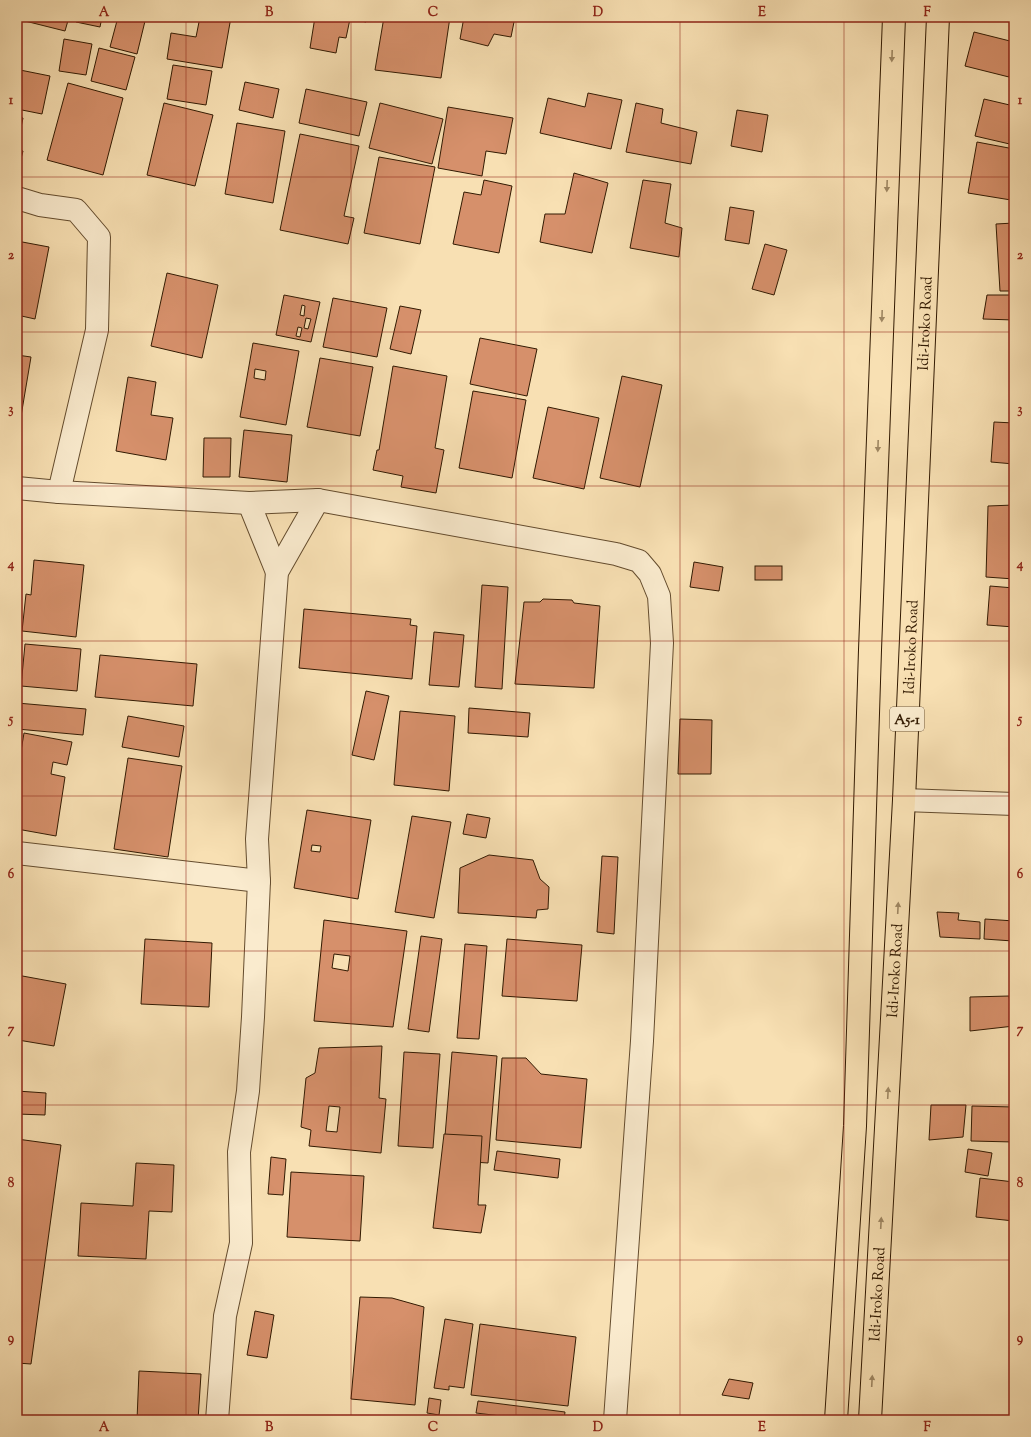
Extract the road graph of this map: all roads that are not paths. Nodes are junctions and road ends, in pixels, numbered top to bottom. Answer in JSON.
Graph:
{"nodes":[{"id":1,"x":894,"y":17,"type":"edge"},
{"id":2,"x":938,"y":17,"type":"edge"},
{"id":3,"x":17,"y":198,"type":"edge"},
{"id":4,"x":17,"y":488,"type":"edge"},
{"id":5,"x":59,"y":492,"type":"junction"},
{"id":6,"x":318,"y":500,"type":"junction"},
{"id":7,"x":249,"y":503,"type":"junction"},
{"id":8,"x":277,"y":572,"type":"junction"},
{"id":9,"x":904,"y":800,"type":"junction"},
{"id":10,"x":1014,"y":804,"type":"edge"},
{"id":11,"x":17,"y":853,"type":"edge"},
{"id":12,"x":259,"y":881,"type":"junction"},
{"id":13,"x":217,"y":1420,"type":"edge"},
{"id":14,"x":615,"y":1420,"type":"edge"},
{"id":15,"x":836,"y":1420,"type":"edge"},
{"id":16,"x":870,"y":1420,"type":"edge"}],
"edges":[{"from":1,"to":15,"type":"highway","number":"A5-1","one_way":true},
{"from":2,"to":9,"type":"highway","name":"Idi-Iroko Road","number":"A5-1"},
{"from":3,"to":5,"type":"street"},
{"from":4,"to":5,"type":"street"},
{"from":5,"to":7,"type":"street"},
{"from":6,"to":7,"type":"street"},
{"from":6,"to":8,"type":"street"},
{"from":6,"to":14,"type":"street"},
{"from":7,"to":8,"type":"street"},
{"from":8,"to":12,"type":"street"},
{"from":9,"to":10,"type":"street"},
{"from":16,"to":9,"type":"highway","name":"Idi-Iroko Road","number":"A5-1","one_way":true},
{"from":11,"to":12,"type":"street"},
{"from":12,"to":13,"type":"street"}]}
